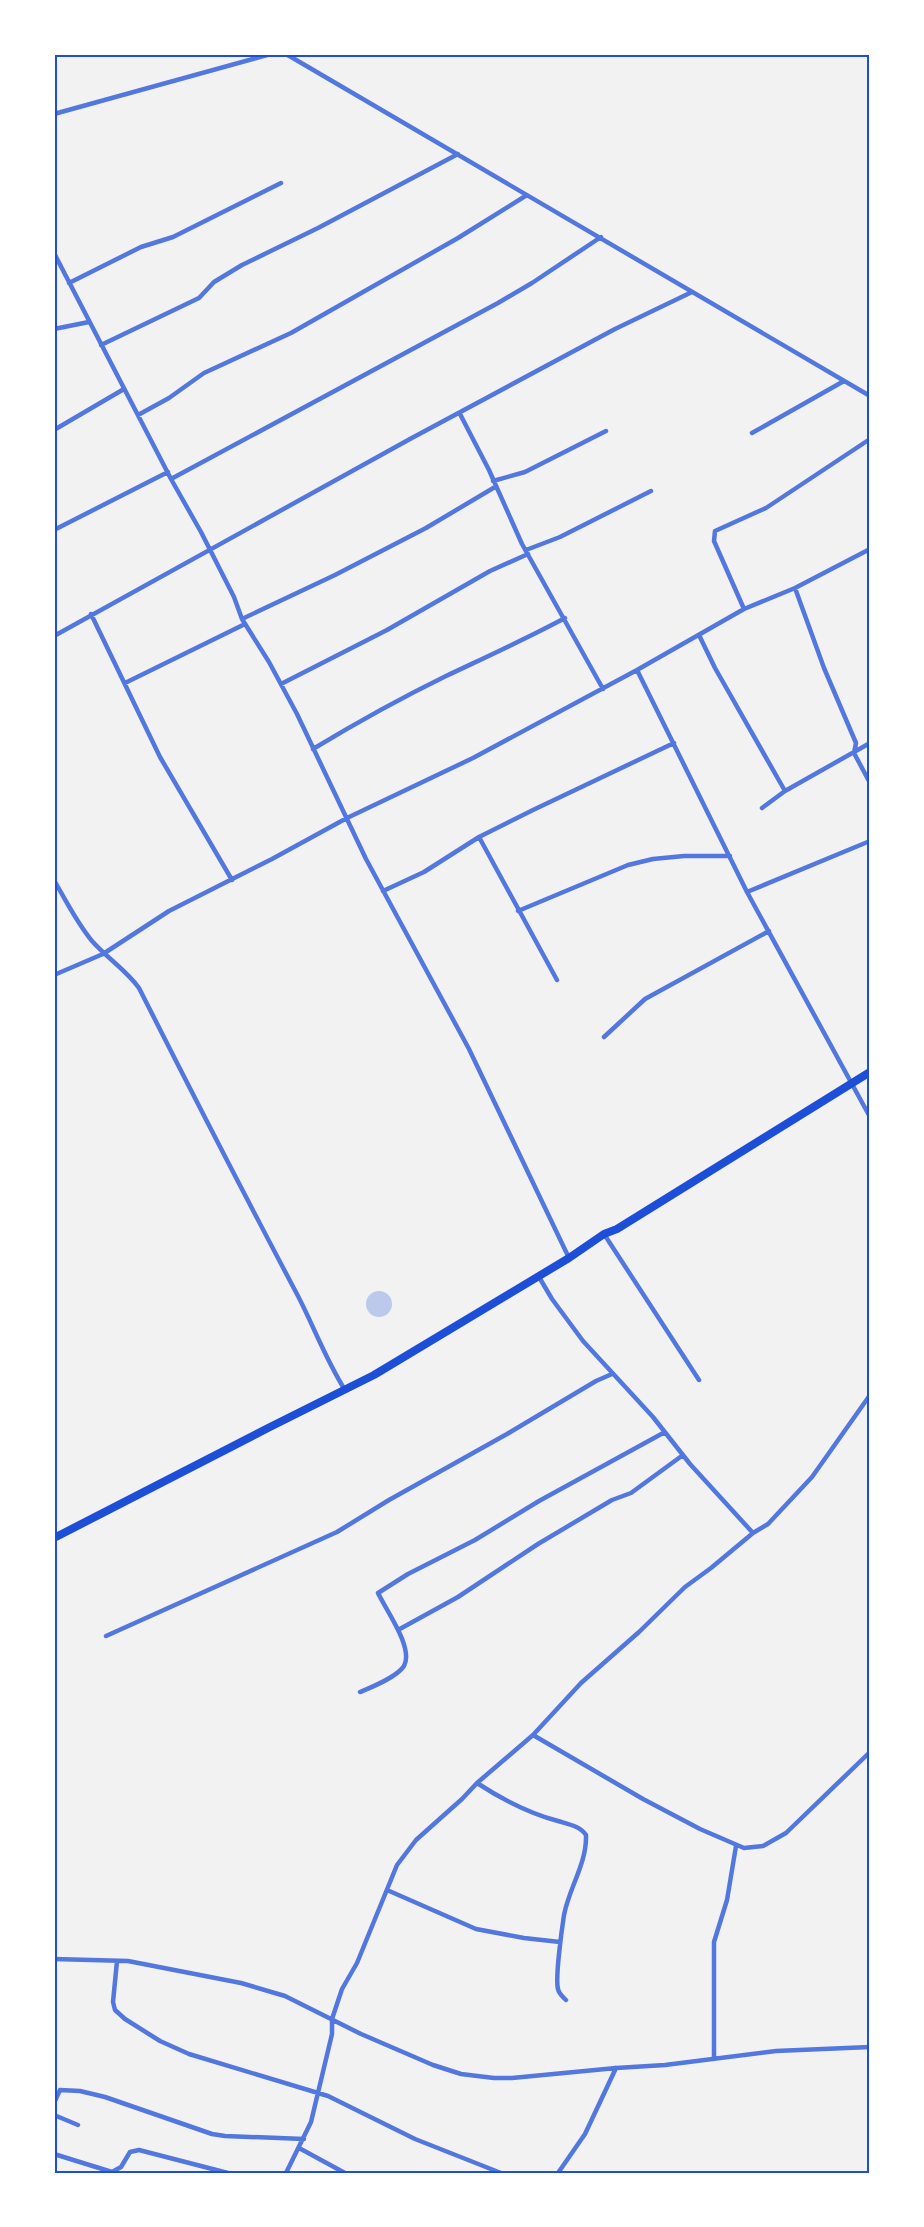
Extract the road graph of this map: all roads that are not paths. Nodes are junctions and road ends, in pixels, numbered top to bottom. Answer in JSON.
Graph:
{"nodes":[{"id":1,"x":271,"y":54,"type":"edge"},
{"id":2,"x":286,"y":54,"type":"edge"},
{"id":3,"x":54,"y":114,"type":"edge"},
{"id":4,"x":458,"y":154,"type":"junction"},
{"id":5,"x":282,"y":183,"type":"dead end"},
{"id":6,"x":527,"y":195,"type":"junction"},
{"id":7,"x":601,"y":237,"type":"junction"},
{"id":8,"x":54,"y":253,"type":"edge"},
{"id":9,"x":69,"y":283,"type":"junction"},
{"id":10,"x":692,"y":292,"type":"junction"},
{"id":11,"x":89,"y":322,"type":"junction"},
{"id":12,"x":54,"y":329,"type":"edge"},
{"id":13,"x":101,"y":345,"type":"junction"},
{"id":14,"x":844,"y":381,"type":"junction"},
{"id":15,"x":124,"y":389,"type":"junction"},
{"id":16,"x":870,"y":396,"type":"edge"},
{"id":17,"x":460,"y":414,"type":"junction"},
{"id":18,"x":138,"y":415,"type":"junction"},
{"id":19,"x":54,"y":430,"type":"edge"},
{"id":20,"x":606,"y":431,"type":"dead end"},
{"id":21,"x":752,"y":433,"type":"dead end"},
{"id":22,"x":870,"y":439,"type":"edge"},
{"id":23,"x":168,"y":472,"type":"junction"},
{"id":24,"x":171,"y":480,"type":"junction"},
{"id":25,"x":494,"y":484,"type":"junction"},
{"id":26,"x":651,"y":490,"type":"dead end"},
{"id":27,"x":54,"y":530,"type":"edge"},
{"id":28,"x":209,"y":549,"type":"junction"},
{"id":29,"x":870,"y":549,"type":"edge"},
{"id":30,"x":527,"y":552,"type":"junction"},
{"id":31,"x":795,"y":588,"type":"junction"},
{"id":32,"x":744,"y":609,"type":"junction"},
{"id":33,"x":91,"y":614,"type":"junction"},
{"id":34,"x":565,"y":618,"type":"junction"},
{"id":35,"x":243,"y":621,"type":"junction"},
{"id":36,"x":699,"y":635,"type":"junction"},
{"id":37,"x":54,"y":636,"type":"edge"},
{"id":38,"x":637,"y":670,"type":"junction"},
{"id":39,"x":125,"y":683,"type":"junction"},
{"id":40,"x":281,"y":684,"type":"junction"},
{"id":41,"x":603,"y":689,"type":"junction"},
{"id":42,"x":674,"y":743,"type":"junction"},
{"id":43,"x":870,"y":743,"type":"edge"},
{"id":44,"x":314,"y":749,"type":"junction"},
{"id":45,"x":854,"y":753,"type":"junction"},
{"id":46,"x":870,"y":783,"type":"edge"},
{"id":47,"x":785,"y":791,"type":"junction"},
{"id":48,"x":762,"y":808,"type":"dead end"},
{"id":49,"x":347,"y":818,"type":"junction"},
{"id":50,"x":479,"y":837,"type":"junction"},
{"id":51,"x":870,"y":841,"type":"edge"},
{"id":52,"x":730,"y":856,"type":"junction"},
{"id":53,"x":54,"y":880,"type":"edge"},
{"id":54,"x":232,"y":880,"type":"junction"},
{"id":55,"x":383,"y":891,"type":"junction"},
{"id":56,"x":747,"y":892,"type":"junction"},
{"id":57,"x":518,"y":911,"type":"junction"},
{"id":58,"x":769,"y":932,"type":"junction"},
{"id":59,"x":104,"y":954,"type":"junction"},
{"id":60,"x":54,"y":975,"type":"edge"},
{"id":61,"x":557,"y":980,"type":"dead end"},
{"id":62,"x":604,"y":1037,"type":"dead end"},
{"id":63,"x":870,"y":1072,"type":"edge"},
{"id":64,"x":851,"y":1083,"type":"junction"},
{"id":65,"x":870,"y":1117,"type":"edge"},
{"id":66,"x":604,"y":1234,"type":"junction"},
{"id":67,"x":569,"y":1258,"type":"junction"},
{"id":68,"x":539,"y":1276,"type":"junction"},
{"id":69,"x":612,"y":1374,"type":"junction"},
{"id":70,"x":699,"y":1380,"type":"dead end"},
{"id":71,"x":345,"y":1390,"type":"junction"},
{"id":72,"x":870,"y":1395,"type":"edge"},
{"id":73,"x":665,"y":1432,"type":"junction"},
{"id":74,"x":683,"y":1455,"type":"junction"},
{"id":75,"x":753,"y":1533,"type":"junction"},
{"id":76,"x":54,"y":1538,"type":"edge"},
{"id":77,"x":399,"y":1630,"type":"junction"},
{"id":78,"x":106,"y":1636,"type":"dead end"},
{"id":79,"x":360,"y":1692,"type":"dead end"},
{"id":80,"x":533,"y":1735,"type":"junction"},
{"id":81,"x":870,"y":1752,"type":"edge"},
{"id":82,"x":477,"y":1783,"type":"junction"},
{"id":83,"x":736,"y":1846,"type":"junction"},
{"id":84,"x":387,"y":1890,"type":"junction"},
{"id":85,"x":560,"y":1942,"type":"junction"},
{"id":86,"x":54,"y":1959,"type":"edge"},
{"id":87,"x":117,"y":1960,"type":"junction"},
{"id":88,"x":566,"y":2000,"type":"dead end"},
{"id":89,"x":332,"y":2019,"type":"junction"},
{"id":90,"x":870,"y":2047,"type":"edge"},
{"id":91,"x":714,"y":2059,"type":"junction"},
{"id":92,"x":616,"y":2068,"type":"junction"},
{"id":93,"x":317,"y":2092,"type":"junction"},
{"id":94,"x":54,"y":2103,"type":"edge"},
{"id":95,"x":54,"y":2115,"type":"edge"},
{"id":96,"x":78,"y":2125,"type":"dead end"},
{"id":97,"x":304,"y":2139,"type":"junction"},
{"id":98,"x":299,"y":2148,"type":"junction"},
{"id":99,"x":54,"y":2154,"type":"edge"},
{"id":100,"x":480,"y":2166,"type":"junction"},
{"id":101,"x":228,"y":2173,"type":"edge"},
{"id":102,"x":286,"y":2173,"type":"edge"},
{"id":103,"x":345,"y":2173,"type":"edge"},
{"id":104,"x":477,"y":2173,"type":"edge"},
{"id":105,"x":501,"y":2173,"type":"edge"},
{"id":106,"x":558,"y":2173,"type":"edge"}],
"edges":[{"from":1,"to":3,"type":"street"},
{"from":2,"to":4,"type":"street"},
{"from":4,"to":6,"type":"street"},
{"from":4,"to":13,"type":"street"},
{"from":5,"to":9,"type":"street"},
{"from":6,"to":7,"type":"street"},
{"from":6,"to":18,"type":"street"},
{"from":7,"to":10,"type":"street"},
{"from":7,"to":24,"type":"street"},
{"from":8,"to":9,"type":"street"},
{"from":9,"to":11,"type":"street"},
{"from":10,"to":14,"type":"street"},
{"from":10,"to":17,"type":"street"},
{"from":11,"to":12,"type":"street"},
{"from":11,"to":13,"type":"street"},
{"from":13,"to":15,"type":"street"},
{"from":14,"to":16,"type":"street"},
{"from":14,"to":21,"type":"street"},
{"from":15,"to":18,"type":"street"},
{"from":15,"to":19,"type":"street"},
{"from":17,"to":25,"type":"street"},
{"from":17,"to":28,"type":"street"},
{"from":18,"to":23,"type":"street"},
{"from":20,"to":25,"type":"street"},
{"from":22,"to":32,"type":"street"},
{"from":23,"to":24,"type":"street"},
{"from":23,"to":27,"type":"street"},
{"from":24,"to":28,"type":"street"},
{"from":25,"to":30,"type":"street"},
{"from":25,"to":35,"type":"street"},
{"from":26,"to":30,"type":"street"},
{"from":28,"to":33,"type":"street"},
{"from":28,"to":35,"type":"street"},
{"from":29,"to":31,"type":"street"},
{"from":30,"to":34,"type":"street"},
{"from":30,"to":40,"type":"street"},
{"from":31,"to":32,"type":"street"},
{"from":31,"to":45,"type":"street"},
{"from":32,"to":36,"type":"street"},
{"from":33,"to":37,"type":"street"},
{"from":33,"to":39,"type":"street"},
{"from":34,"to":41,"type":"street"},
{"from":34,"to":44,"type":"street"},
{"from":35,"to":39,"type":"street"},
{"from":35,"to":40,"type":"street"},
{"from":36,"to":38,"type":"street"},
{"from":36,"to":47,"type":"street"},
{"from":38,"to":41,"type":"street"},
{"from":38,"to":42,"type":"street"},
{"from":39,"to":54,"type":"street"},
{"from":40,"to":44,"type":"street"},
{"from":41,"to":49,"type":"street"},
{"from":42,"to":50,"type":"street"},
{"from":42,"to":52,"type":"street"},
{"from":43,"to":45,"type":"street"},
{"from":44,"to":49,"type":"street"},
{"from":45,"to":46,"type":"street"},
{"from":45,"to":47,"type":"street"},
{"from":47,"to":48,"type":"street"},
{"from":49,"to":54,"type":"street"},
{"from":49,"to":55,"type":"street"},
{"from":50,"to":55,"type":"street"},
{"from":50,"to":57,"type":"street"},
{"from":51,"to":56,"type":"street"},
{"from":52,"to":56,"type":"street"},
{"from":52,"to":57,"type":"street"},
{"from":53,"to":59,"type":"street"},
{"from":54,"to":59,"type":"street"},
{"from":55,"to":67,"type":"street"},
{"from":56,"to":58,"type":"street"},
{"from":57,"to":61,"type":"street"},
{"from":58,"to":62,"type":"street"},
{"from":58,"to":64,"type":"street"},
{"from":59,"to":60,"type":"street"},
{"from":59,"to":71,"type":"street"},
{"from":63,"to":64,"type":"highway"},
{"from":64,"to":65,"type":"street"},
{"from":64,"to":66,"type":"highway"},
{"from":66,"to":67,"type":"highway"},
{"from":66,"to":70,"type":"street"},
{"from":67,"to":68,"type":"highway"},
{"from":68,"to":69,"type":"street"},
{"from":68,"to":71,"type":"highway"},
{"from":69,"to":73,"type":"street"},
{"from":69,"to":78,"type":"street"},
{"from":71,"to":76,"type":"highway"},
{"from":72,"to":75,"type":"street"},
{"from":73,"to":74,"type":"street"},
{"from":73,"to":77,"type":"street"},
{"from":74,"to":75,"type":"street"},
{"from":74,"to":77,"type":"street"},
{"from":75,"to":80,"type":"street"},
{"from":77,"to":79,"type":"street"},
{"from":80,"to":82,"type":"street"},
{"from":80,"to":83,"type":"street"},
{"from":81,"to":83,"type":"street"},
{"from":82,"to":84,"type":"street"},
{"from":82,"to":85,"type":"street"},
{"from":83,"to":91,"type":"street"},
{"from":84,"to":85,"type":"street"},
{"from":84,"to":89,"type":"street"},
{"from":85,"to":88,"type":"street"},
{"from":86,"to":87,"type":"street"},
{"from":87,"to":89,"type":"street"},
{"from":87,"to":93,"type":"street"},
{"from":89,"to":92,"type":"street"},
{"from":89,"to":93,"type":"street"},
{"from":90,"to":91,"type":"street"},
{"from":91,"to":92,"type":"street"},
{"from":92,"to":106,"type":"street"},
{"from":93,"to":97,"type":"street"},
{"from":93,"to":100,"type":"street"},
{"from":94,"to":97,"type":"street"},
{"from":95,"to":96,"type":"street"},
{"from":97,"to":98,"type":"street"},
{"from":98,"to":102,"type":"street"},
{"from":98,"to":103,"type":"street"},
{"from":99,"to":101,"type":"street"},
{"from":100,"to":104,"type":"street"},
{"from":100,"to":105,"type":"street"}]}
